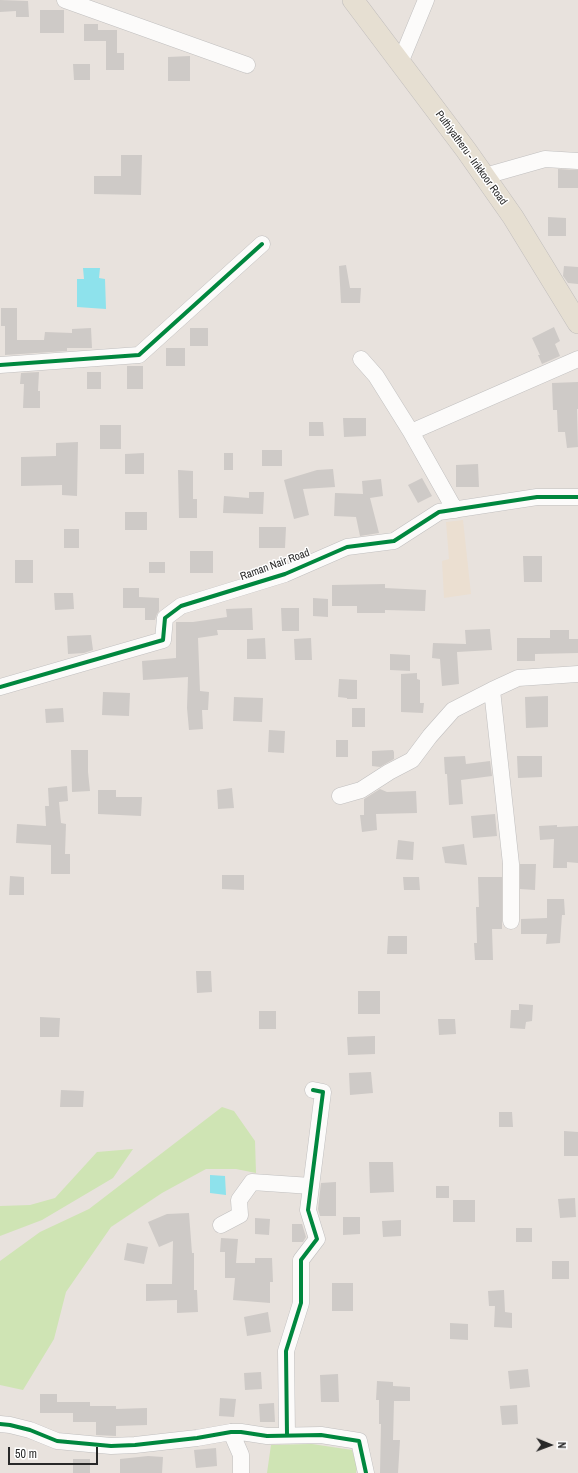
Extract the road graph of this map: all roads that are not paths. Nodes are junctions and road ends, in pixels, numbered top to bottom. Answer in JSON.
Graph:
{"nodes":[{"id":1,"x":65,"y":0,"type":"edge"},
{"id":2,"x":354,"y":0,"type":"edge"},
{"id":3,"x":426,"y":0,"type":"edge"},
{"id":4,"x":400,"y":63,"type":"junction"},
{"id":5,"x":248,"y":65,"type":"dead end"},
{"id":6,"x":578,"y":161,"type":"edge"},
{"id":7,"x":485,"y":176,"type":"junction"},
{"id":8,"x":262,"y":244,"type":"dead end"},
{"id":9,"x":578,"y":323,"type":"edge"},
{"id":10,"x":361,"y":359,"type":"dead end"},
{"id":11,"x":578,"y":359,"type":"edge"},
{"id":12,"x":0,"y":365,"type":"edge"},
{"id":13,"x":411,"y":432,"type":"junction"},
{"id":14,"x":578,"y":497,"type":"edge"},
{"id":15,"x":455,"y":510,"type":"junction"},
{"id":16,"x":578,"y":674,"type":"edge"},
{"id":17,"x":0,"y":687,"type":"edge"},
{"id":18,"x":492,"y":690,"type":"junction"},
{"id":19,"x":340,"y":796,"type":"dead end"},
{"id":20,"x":511,"y":921,"type":"dead end"},
{"id":21,"x":313,"y":1090,"type":"dead end"},
{"id":22,"x":311,"y":1186,"type":"junction"},
{"id":23,"x":221,"y":1225,"type":"dead end"},
{"id":24,"x":0,"y":1424,"type":"edge"},
{"id":25,"x":231,"y":1432,"type":"junction"},
{"id":26,"x":287,"y":1435,"type":"junction"},
{"id":27,"x":241,"y":1473,"type":"edge"},
{"id":28,"x":366,"y":1473,"type":"edge"}],
"edges":[{"from":1,"to":5,"type":"street"},
{"from":2,"to":4,"type":"main road","name":"Puthiyatheru - Irikkoor Road"},
{"from":3,"to":4,"type":"street"},
{"from":4,"to":7,"type":"main road","name":"Puthiyatheru - Irikkoor Road"},
{"from":6,"to":7,"type":"street"},
{"from":7,"to":9,"type":"main road","name":"Puthiyatheru - Irikkoor Road"},
{"from":8,"to":12,"type":"street"},
{"from":10,"to":13,"type":"street"},
{"from":11,"to":13,"type":"street"},
{"from":13,"to":15,"type":"street"},
{"from":14,"to":15,"type":"street","name":"Raman Nair Road"},
{"from":15,"to":17,"type":"street","name":"Raman Nair Road"},
{"from":16,"to":18,"type":"street"},
{"from":18,"to":19,"type":"street"},
{"from":18,"to":20,"type":"street"},
{"from":21,"to":22,"type":"street"},
{"from":22,"to":23,"type":"street"},
{"from":22,"to":26,"type":"street"},
{"from":24,"to":25,"type":"street"},
{"from":25,"to":26,"type":"street"},
{"from":25,"to":27,"type":"street"},
{"from":26,"to":28,"type":"street"}]}
